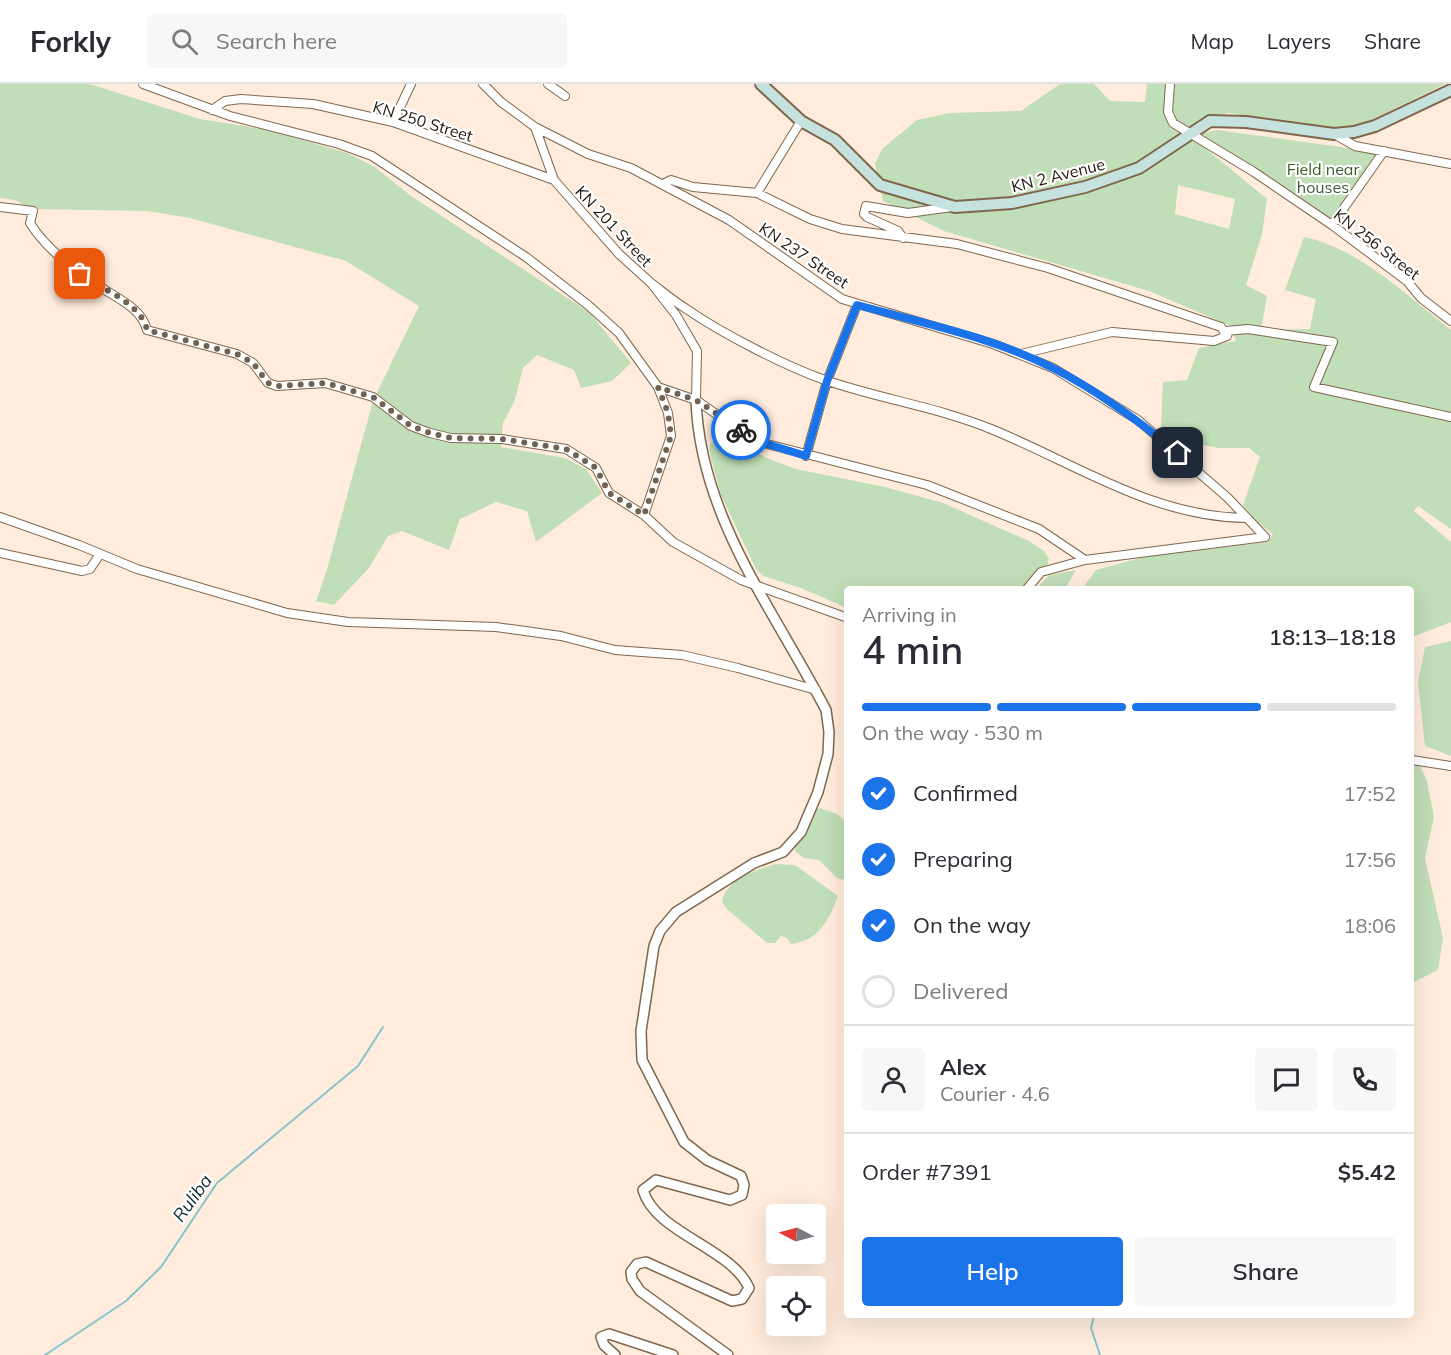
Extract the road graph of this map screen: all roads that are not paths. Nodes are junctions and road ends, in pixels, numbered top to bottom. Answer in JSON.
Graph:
{"nodes":[{"id":1,"x":143,"y":84,"type":"edge"},
{"id":2,"x":411,"y":84,"type":"edge"},
{"id":3,"x":483,"y":84,"type":"edge"},
{"id":4,"x":548,"y":84,"type":"edge"},
{"id":5,"x":761,"y":84,"type":"edge"},
{"id":6,"x":1170,"y":84,"type":"edge"},
{"id":7,"x":1451,"y":90,"type":"edge"},
{"id":8,"x":566,"y":96,"type":"dead end"},
{"id":9,"x":212,"y":110,"type":"junction"},
{"id":10,"x":801,"y":121,"type":"junction"},
{"id":11,"x":393,"y":122,"type":"junction"},
{"id":12,"x":535,"y":127,"type":"junction"},
{"id":13,"x":1334,"y":134,"type":"junction"},
{"id":14,"x":1191,"y":136,"type":"junction"},
{"id":15,"x":1384,"y":150,"type":"junction"},
{"id":16,"x":1451,"y":164,"type":"edge"},
{"id":17,"x":554,"y":180,"type":"junction"},
{"id":18,"x":663,"y":184,"type":"junction"},
{"id":19,"x":756,"y":193,"type":"junction"},
{"id":20,"x":0,"y":207,"type":"edge"},
{"id":21,"x":955,"y":207,"type":"junction"},
{"id":22,"x":1332,"y":225,"type":"junction"},
{"id":23,"x":903,"y":238,"type":"junction"},
{"id":24,"x":651,"y":284,"type":"junction"},
{"id":25,"x":857,"y":305,"type":"junction"},
{"id":26,"x":1451,"y":321,"type":"edge"},
{"id":27,"x":1226,"y":332,"type":"junction"},
{"id":28,"x":1021,"y":354,"type":"junction"},
{"id":29,"x":827,"y":381,"type":"junction"},
{"id":30,"x":658,"y":387,"type":"junction"},
{"id":31,"x":696,"y":400,"type":"junction"},
{"id":32,"x":1451,"y":417,"type":"edge"},
{"id":33,"x":806,"y":456,"type":"junction"},
{"id":34,"x":644,"y":515,"type":"junction"},
{"id":35,"x":0,"y":517,"type":"edge"},
{"id":36,"x":1246,"y":518,"type":"junction"},
{"id":37,"x":0,"y":553,"type":"edge"},
{"id":38,"x":100,"y":554,"type":"junction"},
{"id":39,"x":1085,"y":560,"type":"junction"},
{"id":40,"x":753,"y":585,"type":"junction"},
{"id":41,"x":1029,"y":586,"type":"edge"},
{"id":42,"x":844,"y":617,"type":"edge"},
{"id":43,"x":816,"y":690,"type":"junction"},
{"id":44,"x":1414,"y":760,"type":"edge"},
{"id":45,"x":1451,"y":766,"type":"edge"},
{"id":46,"x":615,"y":1355,"type":"edge"},
{"id":47,"x":673,"y":1355,"type":"edge"},
{"id":48,"x":728,"y":1355,"type":"edge"}],
"edges":[{"from":1,"to":9,"type":"street"},
{"from":2,"to":11,"type":"street"},
{"from":3,"to":12,"type":"street"},
{"from":4,"to":8,"type":"street"},
{"from":5,"to":10,"type":"main road","name":"KN 2 Avenue"},
{"from":6,"to":14,"type":"street","name":"KN 256 Street"},
{"from":7,"to":13,"type":"main road","name":"KN 2 Avenue"},
{"from":9,"to":11,"type":"street","name":"KN 250 Street"},
{"from":9,"to":30,"type":"street"},
{"from":10,"to":19,"type":"street"},
{"from":10,"to":21,"type":"main road","name":"KN 2 Avenue"},
{"from":11,"to":17,"type":"street","name":"KN 250 Street"},
{"from":12,"to":17,"type":"street","name":"KN 201 Street"},
{"from":12,"to":18,"type":"street","name":"KN 237 Street"},
{"from":13,"to":14,"type":"main road","name":"KN 2 Avenue"},
{"from":13,"to":15,"type":"street"},
{"from":14,"to":21,"type":"main road","name":"KN 2 Avenue"},
{"from":14,"to":22,"type":"street","name":"KN 256 Street"},
{"from":15,"to":16,"type":"street"},
{"from":15,"to":22,"type":"street"},
{"from":17,"to":24,"type":"street","name":"KN 201 Street"},
{"from":18,"to":19,"type":"street"},
{"from":18,"to":25,"type":"street","name":"KN 237 Street"},
{"from":19,"to":23,"type":"street"},
{"from":20,"to":34,"type":"street"},
{"from":21,"to":23,"type":"street"},
{"from":22,"to":26,"type":"street","name":"KN 256 Street"},
{"from":23,"to":27,"type":"street"},
{"from":24,"to":29,"type":"street"},
{"from":24,"to":31,"type":"street","name":"KN 201 Street"},
{"from":25,"to":28,"type":"street","name":"KN 237 Street"},
{"from":25,"to":29,"type":"street"},
{"from":27,"to":28,"type":"street"},
{"from":27,"to":32,"type":"street"},
{"from":28,"to":36,"type":"street","name":"KN 237 Street"},
{"from":29,"to":33,"type":"street"},
{"from":29,"to":36,"type":"street"},
{"from":30,"to":31,"type":"street"},
{"from":30,"to":34,"type":"street"},
{"from":31,"to":33,"type":"street"},
{"from":31,"to":40,"type":"street"},
{"from":33,"to":39,"type":"street"},
{"from":34,"to":40,"type":"street"},
{"from":35,"to":38,"type":"street"},
{"from":36,"to":39,"type":"street","name":"KN 237 Street"},
{"from":37,"to":38,"type":"street"},
{"from":38,"to":43,"type":"street"},
{"from":39,"to":41,"type":"street"},
{"from":40,"to":42,"type":"street"},
{"from":40,"to":43,"type":"street"},
{"from":43,"to":48,"type":"street"},
{"from":44,"to":45,"type":"street"},
{"from":46,"to":47,"type":"street"}]}
